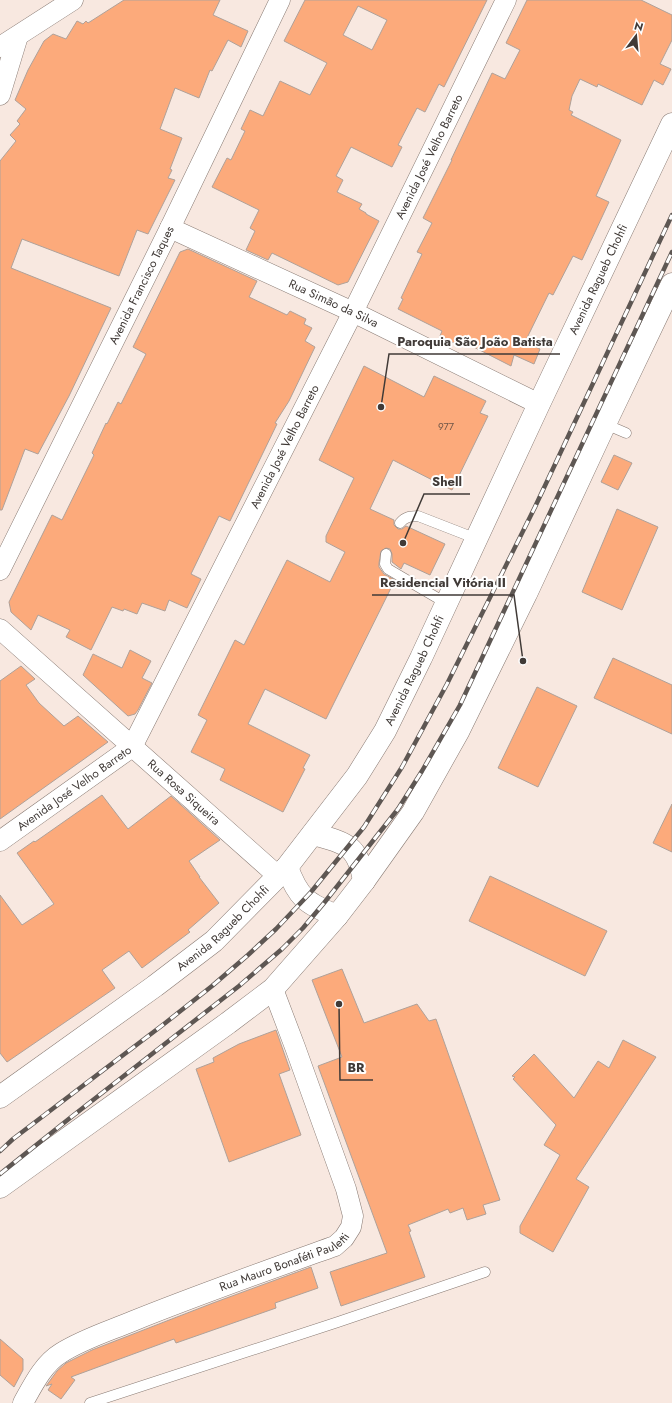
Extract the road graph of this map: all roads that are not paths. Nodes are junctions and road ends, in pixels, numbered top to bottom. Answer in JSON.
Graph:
{"nodes":[{"id":1,"x":74,"y":0,"type":"edge"},
{"id":2,"x":280,"y":0,"type":"edge"},
{"id":3,"x":506,"y":0,"type":"edge"},
{"id":4,"x":18,"y":36,"type":"junction"},
{"id":5,"x":0,"y":47,"type":"edge"},
{"id":6,"x":0,"y":95,"type":"edge"},
{"id":7,"x":672,"y":124,"type":"edge"},
{"id":8,"x":170,"y":228,"type":"junction"},
{"id":9,"x":672,"y":284,"type":"edge"},
{"id":10,"x":353,"y":312,"type":"junction"},
{"id":11,"x":539,"y":404,"type":"junction"},
{"id":12,"x":605,"y":424,"type":"junction"},
{"id":13,"x":626,"y":433,"type":"dead end"},
{"id":14,"x":400,"y":523,"type":"dead end"},
{"id":15,"x":478,"y":539,"type":"junction"},
{"id":16,"x":386,"y":554,"type":"dead end"},
{"id":17,"x":0,"y":570,"type":"edge"},
{"id":18,"x":446,"y":603,"type":"junction"},
{"id":19,"x":0,"y":629,"type":"edge"},
{"id":20,"x":132,"y":747,"type":"junction"},
{"id":21,"x":313,"y":834,"type":"junction"},
{"id":22,"x":0,"y":841,"type":"edge"},
{"id":23,"x":282,"y":871,"type":"junction"},
{"id":24,"x":364,"y":881,"type":"junction"},
{"id":25,"x":337,"y":916,"type":"junction"},
{"id":26,"x":273,"y":989,"type":"junction"},
{"id":27,"x":0,"y":1097,"type":"edge"},
{"id":28,"x":0,"y":1187,"type":"edge"},
{"id":29,"x":485,"y":1272,"type":"dead end"},
{"id":30,"x":23,"y":1403,"type":"edge"},
{"id":31,"x":90,"y":1403,"type":"edge"}],
"edges":[{"from":1,"to":4,"type":"street"},
{"from":2,"to":8,"type":"street","name":"Avenida Francisco Taques"},
{"from":3,"to":10,"type":"street","name":"Avenida José Velho Barreto"},
{"from":4,"to":5,"type":"street"},
{"from":4,"to":6,"type":"street"},
{"from":7,"to":11,"type":"highway","name":"Avenida Ragueb Chohfi"},
{"from":8,"to":10,"type":"street","name":"Rua Simão da Silva"},
{"from":8,"to":17,"type":"street","name":"Avenida Francisco Taques"},
{"from":9,"to":12,"type":"highway"},
{"from":10,"to":11,"type":"street","name":"Rua Simão da Silva"},
{"from":10,"to":20,"type":"street","name":"Avenida José Velho Barreto"},
{"from":11,"to":15,"type":"highway","name":"Avenida Ragueb Chohfi"},
{"from":12,"to":13,"type":"lane"},
{"from":12,"to":24,"type":"highway"},
{"from":14,"to":15,"type":"lane"},
{"from":15,"to":18,"type":"highway","name":"Avenida Ragueb Chohfi"},
{"from":16,"to":18,"type":"lane"},
{"from":18,"to":21,"type":"highway","name":"Avenida Ragueb Chohfi"},
{"from":19,"to":20,"type":"street","name":"Rua Rosa Siqueira"},
{"from":20,"to":22,"type":"street","name":"Avenida José Velho Barreto"},
{"from":20,"to":23,"type":"street","name":"Rua Rosa Siqueira"},
{"from":21,"to":23,"type":"highway","name":"Avenida Ragueb Chohfi"},
{"from":21,"to":24,"type":"highway"},
{"from":23,"to":25,"type":"highway"},
{"from":23,"to":27,"type":"highway","name":"Avenida Ragueb Chohfi"},
{"from":24,"to":25,"type":"highway"},
{"from":25,"to":26,"type":"highway"},
{"from":26,"to":28,"type":"highway"},
{"from":26,"to":30,"type":"street","name":"Rua Mauro Bonaféti Pauletti"},
{"from":29,"to":31,"type":"lane"}]}
